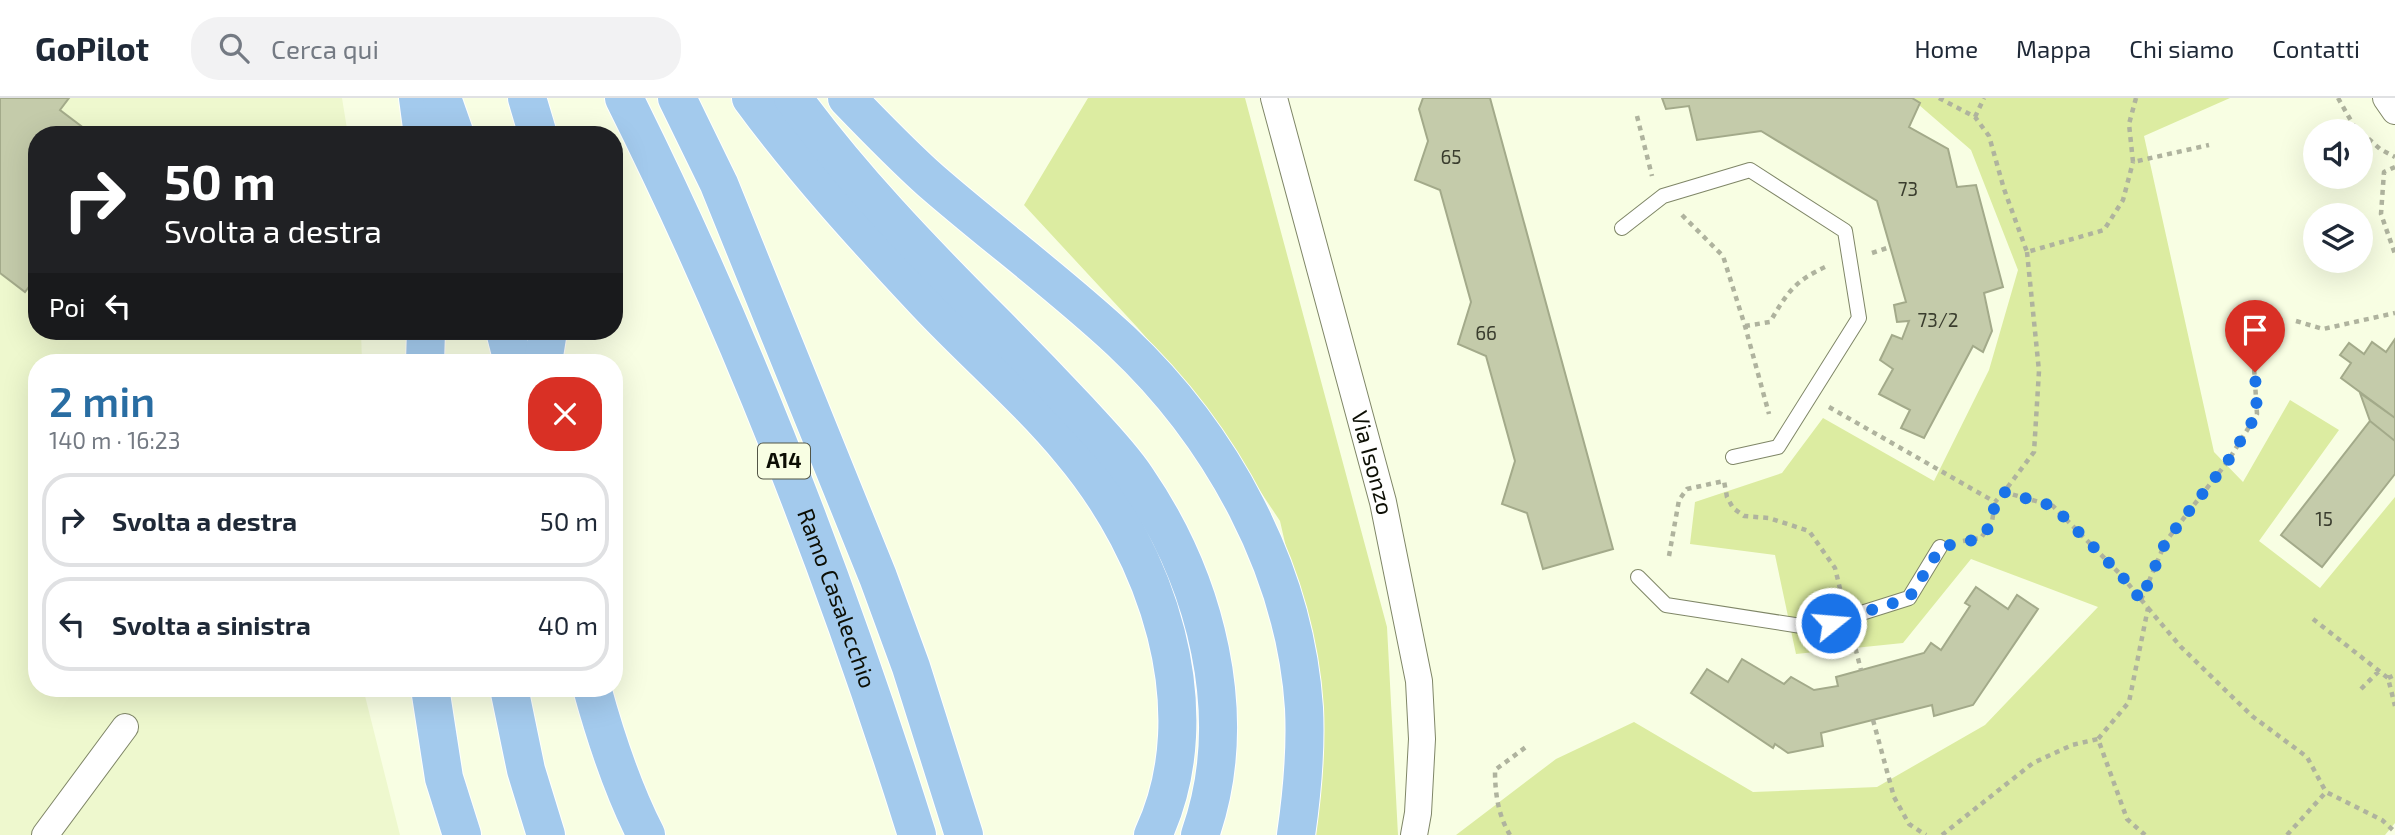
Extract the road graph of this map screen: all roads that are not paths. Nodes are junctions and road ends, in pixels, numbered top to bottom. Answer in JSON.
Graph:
{"nodes":[{"id":1,"x":418,"y":98,"type":"edge"},
{"id":2,"x":442,"y":98,"type":"edge"},
{"id":3,"x":527,"y":98,"type":"edge"},
{"id":4,"x":624,"y":98,"type":"edge"},
{"id":5,"x":677,"y":98,"type":"edge"},
{"id":6,"x":751,"y":98,"type":"edge"},
{"id":7,"x":793,"y":98,"type":"edge"},
{"id":8,"x":847,"y":98,"type":"edge"},
{"id":9,"x":1274,"y":98,"type":"edge"},
{"id":10,"x":2386,"y":98,"type":"edge"},
{"id":11,"x":2395,"y":111,"type":"edge"},
{"id":12,"x":422,"y":126,"type":"edge"},
{"id":13,"x":452,"y":126,"type":"edge"},
{"id":14,"x":535,"y":126,"type":"edge"},
{"id":15,"x":1622,"y":228,"type":"dead end"},
{"id":16,"x":1733,"y":457,"type":"dead end"},
{"id":17,"x":1941,"y":547,"type":"road end"},
{"id":18,"x":1638,"y":577,"type":"dead end"},
{"id":19,"x":431,"y":697,"type":"edge"},
{"id":20,"x":511,"y":697,"type":"edge"},
{"id":21,"x":595,"y":697,"type":"edge"},
{"id":22,"x":125,"y":727,"type":"dead end"},
{"id":23,"x":45,"y":835,"type":"edge"},
{"id":24,"x":462,"y":835,"type":"edge"},
{"id":25,"x":546,"y":835,"type":"edge"},
{"id":26,"x":646,"y":835,"type":"edge"},
{"id":27,"x":917,"y":835,"type":"edge"},
{"id":28,"x":964,"y":835,"type":"edge"},
{"id":29,"x":1153,"y":835,"type":"edge"},
{"id":30,"x":1200,"y":835,"type":"edge"},
{"id":31,"x":1296,"y":835,"type":"edge"},
{"id":32,"x":1414,"y":835,"type":"edge"}],
"edges":[{"from":1,"to":12,"type":"highway"},
{"from":2,"to":13,"type":"highway"},
{"from":3,"to":14,"type":"highway"},
{"from":4,"to":27,"type":"highway","name":"Ramo Casalecchio","number":"A14"},
{"from":5,"to":28,"type":"highway","name":"Ramo Casalecchio","number":"A14"},
{"from":6,"to":29,"type":"highway"},
{"from":7,"to":30,"type":"highway"},
{"from":8,"to":31,"type":"highway"},
{"from":9,"to":32,"type":"street","name":"Via Isonzo"},
{"from":10,"to":11,"type":"street"},
{"from":15,"to":16,"type":"lane"},
{"from":17,"to":18,"type":"lane"},
{"from":19,"to":24,"type":"highway"},
{"from":20,"to":25,"type":"highway"},
{"from":21,"to":26,"type":"highway"},
{"from":22,"to":23,"type":"street"}]}
